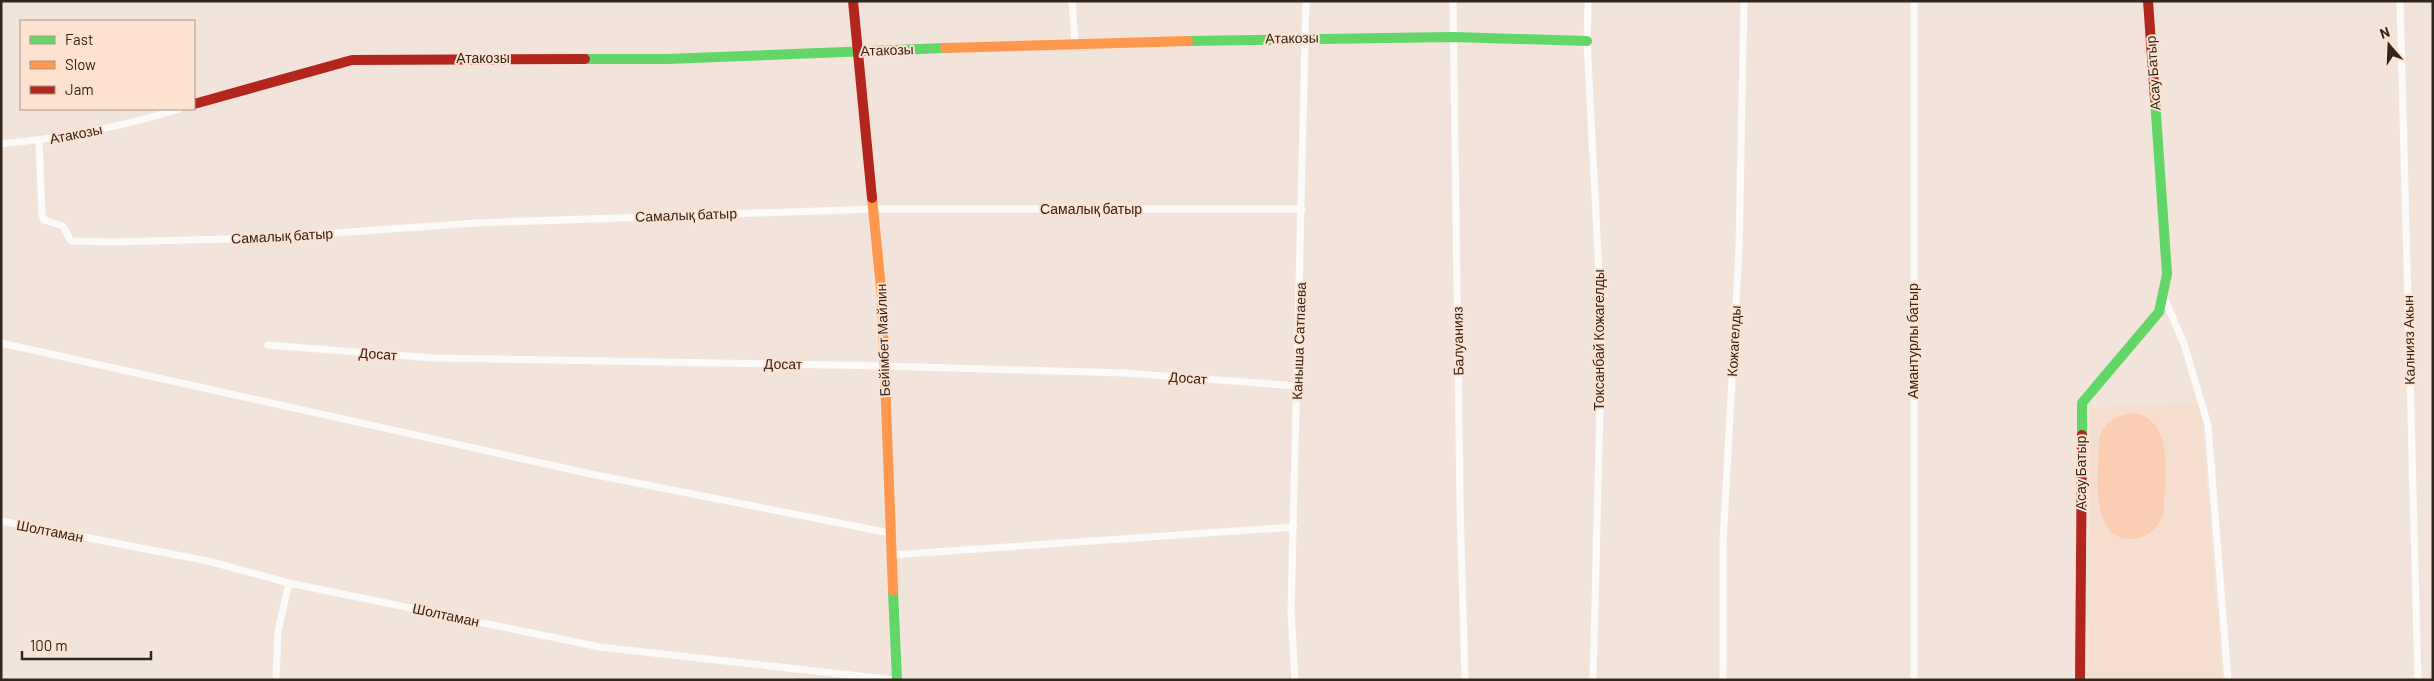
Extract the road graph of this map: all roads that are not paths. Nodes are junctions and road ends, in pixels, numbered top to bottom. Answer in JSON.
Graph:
{"nodes":[{"id":1,"x":853,"y":1,"type":"edge"},
{"id":2,"x":1072,"y":1,"type":"edge"},
{"id":3,"x":1306,"y":1,"type":"edge"},
{"id":4,"x":1453,"y":1,"type":"edge"},
{"id":5,"x":1588,"y":1,"type":"edge"},
{"id":6,"x":1744,"y":1,"type":"edge"},
{"id":7,"x":1914,"y":1,"type":"edge"},
{"id":8,"x":2148,"y":1,"type":"edge"},
{"id":9,"x":2400,"y":1,"type":"edge"},
{"id":10,"x":1453,"y":37,"type":"junction"},
{"id":11,"x":1306,"y":38,"type":"junction"},
{"id":12,"x":1587,"y":41,"type":"junction"},
{"id":13,"x":1075,"y":43,"type":"junction"},
{"id":14,"x":858,"y":51,"type":"junction"},
{"id":15,"x":195,"y":104,"type":"edge"},
{"id":16,"x":175,"y":110,"type":"edge"},
{"id":17,"x":39,"y":141,"type":"junction"},
{"id":18,"x":1,"y":144,"type":"edge"},
{"id":19,"x":874,"y":209,"type":"junction"},
{"id":20,"x":1302,"y":209,"type":"junction"},
{"id":21,"x":2163,"y":294,"type":"junction"},
{"id":22,"x":1,"y":343,"type":"edge"},
{"id":23,"x":268,"y":345,"type":"dead end"},
{"id":24,"x":884,"y":366,"type":"junction"},
{"id":25,"x":1298,"y":386,"type":"junction"},
{"id":26,"x":1,"y":521,"type":"edge"},
{"id":27,"x":1294,"y":527,"type":"junction"},
{"id":28,"x":890,"y":533,"type":"junction"},
{"id":29,"x":891,"y":555,"type":"junction"},
{"id":30,"x":289,"y":583,"type":"junction"},
{"id":31,"x":276,"y":680,"type":"edge"},
{"id":32,"x":896,"y":680,"type":"edge"},
{"id":33,"x":1295,"y":680,"type":"edge"},
{"id":34,"x":1465,"y":680,"type":"edge"},
{"id":35,"x":1593,"y":680,"type":"edge"},
{"id":36,"x":1723,"y":680,"type":"edge"},
{"id":37,"x":1914,"y":680,"type":"edge"},
{"id":38,"x":2080,"y":680,"type":"edge"},
{"id":39,"x":2228,"y":680,"type":"edge"},
{"id":40,"x":2418,"y":680,"type":"edge"}],
"edges":[{"from":1,"to":14,"type":"street","name":"Бейімбет Майлин"},
{"from":2,"to":13,"type":"street"},
{"from":3,"to":11,"type":"street","name":"Каныша Сатпаева"},
{"from":4,"to":10,"type":"street","name":"Балуанияз"},
{"from":5,"to":12,"type":"street","name":"Токсанбай Кожагелды"},
{"from":6,"to":36,"type":"street","name":"Кожагелды"},
{"from":7,"to":37,"type":"street","name":"Амантурлы батыр"},
{"from":8,"to":21,"type":"street","name":"Асау Батыр"},
{"from":9,"to":40,"type":"street","name":"Калнияз Акын"},
{"from":10,"to":11,"type":"street","name":"Атакозы"},
{"from":10,"to":12,"type":"street","name":"Атакозы"},
{"from":10,"to":34,"type":"street","name":"Балуанияз"},
{"from":11,"to":13,"type":"street","name":"Атакозы"},
{"from":11,"to":20,"type":"street","name":"Каныша Сатпаева"},
{"from":12,"to":35,"type":"street","name":"Токсанбай Кожагелды"},
{"from":13,"to":14,"type":"street","name":"Атакозы"},
{"from":14,"to":15,"type":"street","name":"Атакозы"},
{"from":14,"to":19,"type":"street","name":"Бейімбет Майлин"},
{"from":16,"to":17,"type":"street","name":"Атакозы"},
{"from":17,"to":18,"type":"street","name":"Атакозы"},
{"from":17,"to":19,"type":"street","name":"Самалық батыр"},
{"from":19,"to":20,"type":"street","name":"Самалық батыр"},
{"from":19,"to":24,"type":"street","name":"Бейімбет Майлин"},
{"from":20,"to":25,"type":"street","name":"Каныша Сатпаева"},
{"from":21,"to":38,"type":"street","name":"Асау Батыр"},
{"from":21,"to":39,"type":"street"},
{"from":22,"to":28,"type":"street"},
{"from":23,"to":24,"type":"street","name":"Досат"},
{"from":24,"to":25,"type":"street","name":"Досат"},
{"from":24,"to":28,"type":"street","name":"Бейімбет Майлин"},
{"from":25,"to":27,"type":"street","name":"Каныша Сатпаева"},
{"from":26,"to":30,"type":"street","name":"Шолтаман"},
{"from":27,"to":29,"type":"street"},
{"from":27,"to":33,"type":"street","name":"Каныша Сатпаева"},
{"from":28,"to":29,"type":"street","name":"Бейімбет Майлин"},
{"from":29,"to":32,"type":"street","name":"Бейімбет Майлин"},
{"from":30,"to":31,"type":"street"},
{"from":30,"to":32,"type":"street","name":"Шолтаман"}]}
